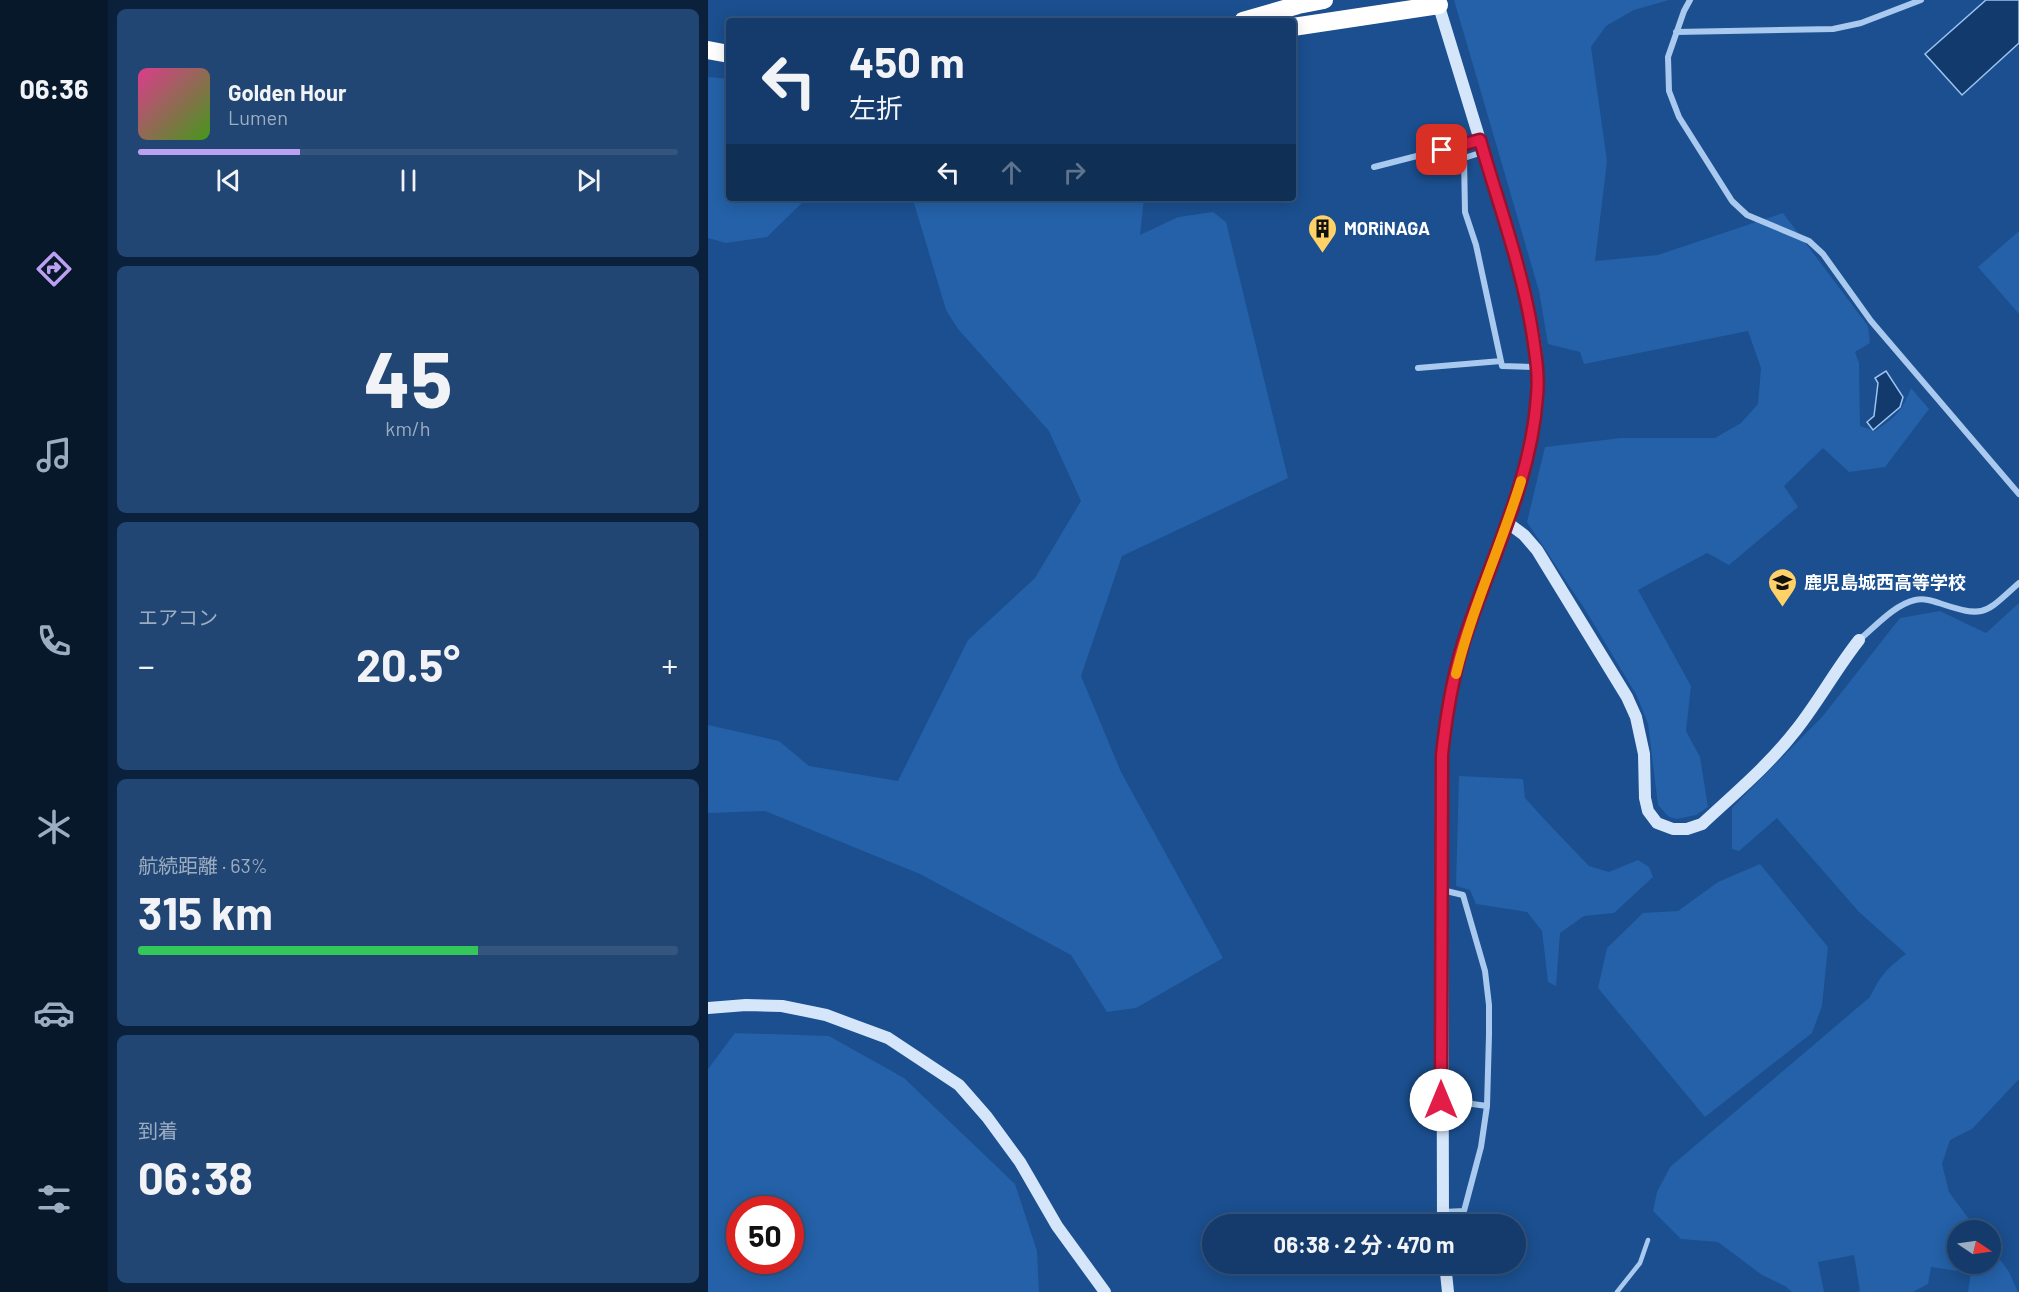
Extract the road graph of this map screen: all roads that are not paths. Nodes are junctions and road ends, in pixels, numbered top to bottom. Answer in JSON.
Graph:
{"nodes":[{"id":1,"x":1324,"y":0,"type":"edge"},
{"id":2,"x":1690,"y":0,"type":"edge"},
{"id":3,"x":1921,"y":0,"type":"edge"},
{"id":4,"x":1438,"y":2,"type":"edge"},
{"id":5,"x":1253,"y":18,"type":"edge"},
{"id":6,"x":1296,"y":26,"type":"edge"},
{"id":7,"x":1676,"y":32,"type":"junction"},
{"id":8,"x":708,"y":50,"type":"edge"},
{"id":9,"x":726,"y":54,"type":"edge"},
{"id":10,"x":708,"y":55,"type":"edge"},
{"id":11,"x":726,"y":55,"type":"edge"},
{"id":12,"x":1482,"y":146,"type":"junction"},
{"id":13,"x":1374,"y":167,"type":"dead end"},
{"id":14,"x":1501,"y":361,"type":"junction"},
{"id":15,"x":1537,"y":367,"type":"junction"},
{"id":16,"x":1418,"y":368,"type":"dead end"},
{"id":17,"x":2019,"y":494,"type":"edge"},
{"id":18,"x":1508,"y":523,"type":"junction"},
{"id":19,"x":2019,"y":584,"type":"edge"},
{"id":20,"x":1859,"y":640,"type":"joint"},
{"id":21,"x":1442,"y":890,"type":"junction"},
{"id":22,"x":708,"y":1008,"type":"edge"},
{"id":23,"x":1441,"y":1100,"type":"junction"},
{"id":24,"x":1487,"y":1106,"type":"junction"},
{"id":25,"x":1443,"y":1214,"type":"edge"},
{"id":26,"x":1455,"y":1214,"type":"edge"},
{"id":27,"x":1648,"y":1240,"type":"dead end"},
{"id":28,"x":1446,"y":1274,"type":"edge"},
{"id":29,"x":1105,"y":1292,"type":"edge"},
{"id":30,"x":1448,"y":1292,"type":"edge"},
{"id":31,"x":1617,"y":1292,"type":"edge"}],
"edges":[{"from":1,"to":5,"type":"highway"},
{"from":2,"to":7,"type":"street"},
{"from":3,"to":7,"type":"street"},
{"from":4,"to":6,"type":"highway"},
{"from":4,"to":12,"type":"main road"},
{"from":7,"to":17,"type":"street"},
{"from":8,"to":9,"type":"highway"},
{"from":10,"to":11,"type":"highway"},
{"from":12,"to":13,"type":"street"},
{"from":12,"to":14,"type":"street"},
{"from":12,"to":15,"type":"main road"},
{"from":14,"to":15,"type":"street"},
{"from":14,"to":16,"type":"street"},
{"from":15,"to":18,"type":"main road"},
{"from":18,"to":20,"type":"main road"},
{"from":18,"to":21,"type":"main road"},
{"from":19,"to":20,"type":"street"},
{"from":21,"to":23,"type":"main road"},
{"from":21,"to":24,"type":"street"},
{"from":22,"to":29,"type":"main road"},
{"from":23,"to":24,"type":"street"},
{"from":23,"to":25,"type":"main road"},
{"from":24,"to":26,"type":"street"},
{"from":27,"to":31,"type":"lane"},
{"from":28,"to":30,"type":"main road"}]}
